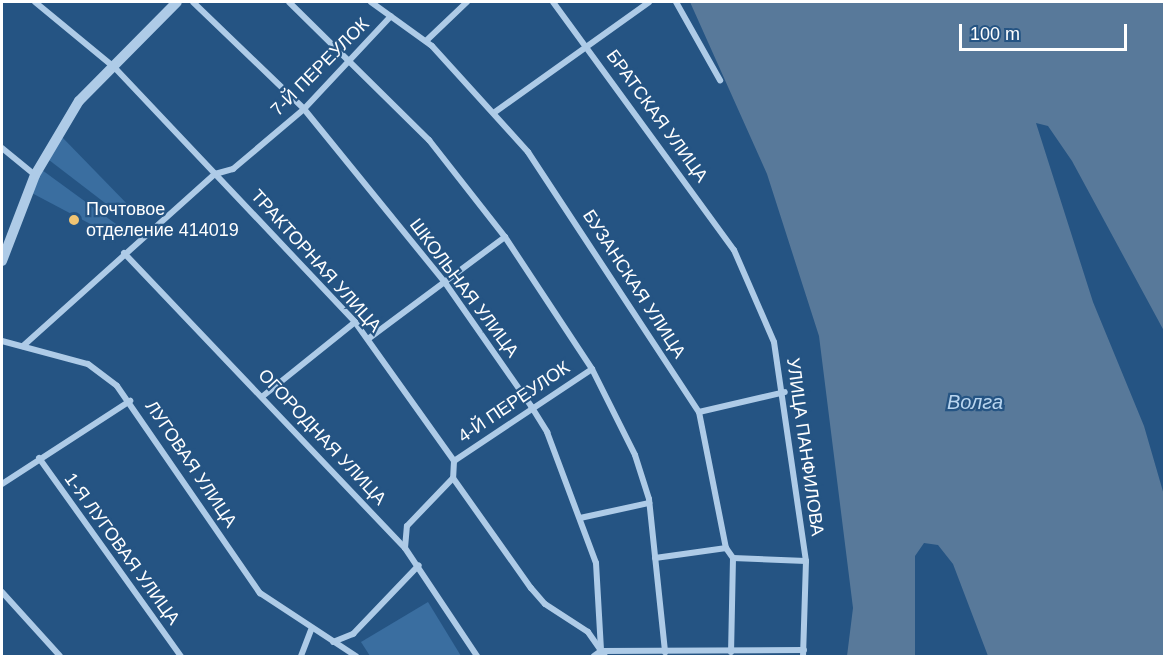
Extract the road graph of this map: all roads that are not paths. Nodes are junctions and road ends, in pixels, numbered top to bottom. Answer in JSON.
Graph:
{"nodes":[{"id":1,"x":34,"y":2,"type":"edge"},
{"id":2,"x":177,"y":2,"type":"edge"},
{"id":3,"x":193,"y":2,"type":"edge"},
{"id":4,"x":289,"y":2,"type":"edge"},
{"id":5,"x":371,"y":2,"type":"edge"},
{"id":6,"x":467,"y":2,"type":"edge"},
{"id":7,"x":553,"y":2,"type":"edge"},
{"id":8,"x":649,"y":2,"type":"edge"},
{"id":9,"x":676,"y":2,"type":"edge"},
{"id":10,"x":391,"y":16,"type":"junction"},
{"id":11,"x":426,"y":41,"type":"junction"},
{"id":12,"x":586,"y":43,"type":"junction"},
{"id":13,"x":350,"y":59,"type":"junction"},
{"id":14,"x":115,"y":68,"type":"junction"},
{"id":15,"x":720,"y":80,"type":"dead end"},
{"id":16,"x":304,"y":109,"type":"junction"},
{"id":17,"x":495,"y":112,"type":"junction"},
{"id":18,"x":2,"y":148,"type":"edge"},
{"id":19,"x":214,"y":174,"type":"junction"},
{"id":20,"x":35,"y":175,"type":"junction"},
{"id":21,"x":505,"y":237,"type":"junction"},
{"id":22,"x":734,"y":250,"type":"joint"},
{"id":23,"x":124,"y":253,"type":"junction"},
{"id":24,"x":2,"y":261,"type":"edge"},
{"id":25,"x":446,"y":284,"type":"junction"},
{"id":26,"x":355,"y":322,"type":"junction"},
{"id":27,"x":368,"y":339,"type":"junction"},
{"id":28,"x":2,"y":341,"type":"edge"},
{"id":29,"x":23,"y":346,"type":"junction"},
{"id":30,"x":592,"y":369,"type":"junction"},
{"id":31,"x":785,"y":392,"type":"junction"},
{"id":32,"x":263,"y":396,"type":"junction"},
{"id":33,"x":130,"y":401,"type":"junction"},
{"id":34,"x":531,"y":406,"type":"junction"},
{"id":35,"x":699,"y":412,"type":"junction"},
{"id":36,"x":39,"y":458,"type":"junction"},
{"id":37,"x":454,"y":461,"type":"junction"},
{"id":38,"x":453,"y":478,"type":"junction"},
{"id":39,"x":2,"y":484,"type":"edge"},
{"id":40,"x":649,"y":502,"type":"junction"},
{"id":41,"x":580,"y":518,"type":"junction"},
{"id":42,"x":405,"y":548,"type":"junction"},
{"id":43,"x":726,"y":548,"type":"junction"},
{"id":44,"x":656,"y":558,"type":"junction"},
{"id":45,"x":734,"y":558,"type":"junction"},
{"id":46,"x":806,"y":561,"type":"junction"},
{"id":47,"x":419,"y":565,"type":"junction"},
{"id":48,"x":3,"y":597,"type":"edge"},
{"id":49,"x":311,"y":630,"type":"junction"},
{"id":50,"x":332,"y":642,"type":"junction"},
{"id":51,"x":665,"y":652,"type":"junction"},
{"id":52,"x":731,"y":652,"type":"junction"},
{"id":53,"x":804,"y":653,"type":"edge"},
{"id":54,"x":603,"y":654,"type":"edge"},
{"id":55,"x":60,"y":657,"type":"edge"},
{"id":56,"x":181,"y":657,"type":"edge"},
{"id":57,"x":301,"y":657,"type":"edge"},
{"id":58,"x":356,"y":657,"type":"edge"},
{"id":59,"x":477,"y":657,"type":"edge"},
{"id":60,"x":594,"y":657,"type":"edge"}],
"edges":[{"from":1,"to":14,"type":"street","name":"ТРАКТОРНАЯ УЛИЦА"},
{"from":2,"to":14,"type":"street"},
{"from":3,"to":16,"type":"street","name":"ШКОЛЬНАЯ УЛИЦА"},
{"from":4,"to":13,"type":"street"},
{"from":5,"to":10,"type":"street","name":"БУЗАНСКАЯ УЛИЦА"},
{"from":6,"to":11,"type":"street"},
{"from":7,"to":12,"type":"street","name":"БРАТСКАЯ УЛИЦА"},
{"from":8,"to":12,"type":"street"},
{"from":9,"to":15,"type":"street"},
{"from":10,"to":11,"type":"street","name":"БУЗАНСКАЯ УЛИЦА"},
{"from":10,"to":13,"type":"street","name":"7-Й ПЕРЕУЛОК"},
{"from":11,"to":17,"type":"street","name":"БУЗАНСКАЯ УЛИЦА"},
{"from":12,"to":17,"type":"street"},
{"from":12,"to":22,"type":"street","name":"БРАТСКАЯ УЛИЦА"},
{"from":13,"to":16,"type":"street","name":"7-Й ПЕРЕУЛОК"},
{"from":13,"to":21,"type":"street"},
{"from":14,"to":19,"type":"street","name":"ТРАКТОРНАЯ УЛИЦА"},
{"from":14,"to":20,"type":"street"},
{"from":16,"to":19,"type":"street","name":"7-Й ПЕРЕУЛОК"},
{"from":16,"to":25,"type":"street","name":"ШКОЛЬНАЯ УЛИЦА"},
{"from":17,"to":35,"type":"street","name":"БУЗАНСКАЯ УЛИЦА"},
{"from":18,"to":20,"type":"street"},
{"from":19,"to":23,"type":"street","name":"7-Й ПЕРЕУЛОК"},
{"from":19,"to":26,"type":"street","name":"ТРАКТОРНАЯ УЛИЦА"},
{"from":20,"to":24,"type":"street"},
{"from":21,"to":25,"type":"street"},
{"from":21,"to":30,"type":"street"},
{"from":22,"to":31,"type":"street","name":"УЛИЦА ПАНФИЛОВА"},
{"from":23,"to":29,"type":"street","name":"7-Й ПЕРЕУЛОК"},
{"from":23,"to":32,"type":"street","name":"ОГОРОДНАЯ УЛИЦА"},
{"from":25,"to":27,"type":"street"},
{"from":25,"to":34,"type":"street","name":"ШКОЛЬНАЯ УЛИЦА"},
{"from":26,"to":27,"type":"street","name":"ТРАКТОРНАЯ УЛИЦА"},
{"from":26,"to":32,"type":"street"},
{"from":27,"to":37,"type":"street","name":"ТРАКТОРНАЯ УЛИЦА"},
{"from":28,"to":29,"type":"street","name":"ЛУГОВАЯ УЛИЦА"},
{"from":29,"to":33,"type":"street","name":"ЛУГОВАЯ УЛИЦА"},
{"from":30,"to":34,"type":"street","name":"4-Й ПЕРЕУЛОК"},
{"from":30,"to":40,"type":"street"},
{"from":31,"to":35,"type":"street"},
{"from":31,"to":46,"type":"street","name":"УЛИЦА ПАНФИЛОВА"},
{"from":32,"to":42,"type":"street","name":"ОГОРОДНАЯ УЛИЦА"},
{"from":33,"to":36,"type":"street"},
{"from":33,"to":49,"type":"street","name":"ЛУГОВАЯ УЛИЦА"},
{"from":34,"to":37,"type":"street","name":"4-Й ПЕРЕУЛОК"},
{"from":34,"to":41,"type":"street","name":"ШКОЛЬНАЯ УЛИЦА"},
{"from":35,"to":43,"type":"street","name":"БУЗАНСКАЯ УЛИЦА"},
{"from":36,"to":39,"type":"street"},
{"from":36,"to":56,"type":"street","name":"1-Я ЛУГОВАЯ УЛИЦА"},
{"from":37,"to":38,"type":"street"},
{"from":38,"to":42,"type":"street"},
{"from":38,"to":54,"type":"street"},
{"from":40,"to":41,"type":"street"},
{"from":40,"to":44,"type":"street"},
{"from":41,"to":54,"type":"street","name":"ШКОЛЬНАЯ УЛИЦА"},
{"from":42,"to":47,"type":"street","name":"ОГОРОДНАЯ УЛИЦА"},
{"from":43,"to":44,"type":"street"},
{"from":43,"to":45,"type":"street","name":"БУЗАНСКАЯ УЛИЦА"},
{"from":44,"to":51,"type":"street"},
{"from":45,"to":46,"type":"street"},
{"from":45,"to":52,"type":"street"},
{"from":46,"to":53,"type":"street","name":"УЛИЦА ПАНФИЛОВА"},
{"from":47,"to":50,"type":"street"},
{"from":47,"to":59,"type":"street","name":"ОГОРОДНАЯ УЛИЦА"},
{"from":48,"to":55,"type":"street"},
{"from":49,"to":50,"type":"street","name":"ЛУГОВАЯ УЛИЦА"},
{"from":49,"to":57,"type":"street"},
{"from":50,"to":58,"type":"street","name":"ЛУГОВАЯ УЛИЦА"},
{"from":51,"to":52,"type":"street"},
{"from":51,"to":54,"type":"street"},
{"from":52,"to":53,"type":"street"},
{"from":54,"to":60,"type":"street"}]}
